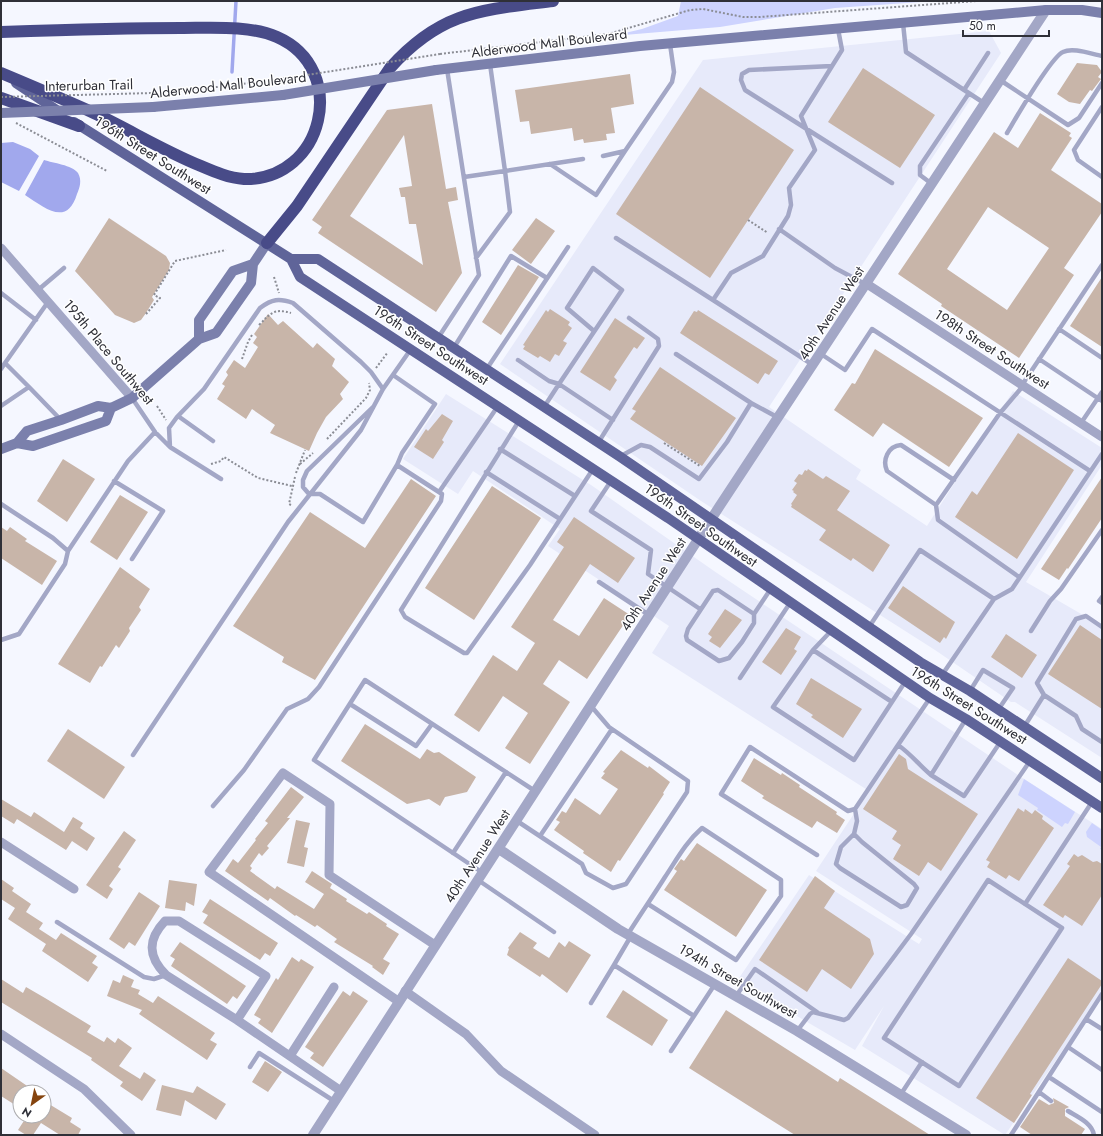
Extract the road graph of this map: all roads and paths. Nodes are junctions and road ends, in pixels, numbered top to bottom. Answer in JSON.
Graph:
{"nodes":[{"id":1,"x":553,"y":1,"type":"edge"},
{"id":2,"x":977,"y":1,"type":"edge"},
{"id":3,"x":1046,"y":10,"type":"junction"},
{"id":4,"x":1102,"y":12,"type":"edge"},
{"id":5,"x":903,"y":23,"type":"junction"},
{"id":6,"x":838,"y":29,"type":"junction"},
{"id":7,"x":1,"y":32,"type":"edge"},
{"id":8,"x":670,"y":44,"type":"junction"},
{"id":9,"x":988,"y":53,"type":"dead end"},
{"id":10,"x":1102,"y":56,"type":"edge"},
{"id":11,"x":490,"y":64,"type":"junction"},
{"id":12,"x":832,"y":66,"type":"junction"},
{"id":13,"x":447,"y":69,"type":"junction"},
{"id":14,"x":1,"y":73,"type":"edge"},
{"id":15,"x":1000,"y":80,"type":"junction"},
{"id":16,"x":1102,"y":83,"type":"edge"},
{"id":17,"x":964,"y":90,"type":"junction"},
{"id":18,"x":969,"y":93,"type":"junction"},
{"id":19,"x":1,"y":97,"type":"edge"},
{"id":20,"x":1028,"y":98,"type":"junction"},
{"id":21,"x":985,"y":103,"type":"junction"},
{"id":22,"x":1102,"y":107,"type":"edge"},
{"id":23,"x":1,"y":112,"type":"edge"},
{"id":24,"x":14,"y":122,"type":"dead end"},
{"id":25,"x":79,"y":126,"type":"junction"},
{"id":26,"x":805,"y":127,"type":"junction"},
{"id":27,"x":1007,"y":133,"type":"dead end"},
{"id":28,"x":625,"y":152,"type":"junction"},
{"id":29,"x":603,"y":156,"type":"dead end"},
{"id":30,"x":583,"y":159,"type":"dead end"},
{"id":31,"x":550,"y":164,"type":"junction"},
{"id":32,"x":107,"y":171,"type":"dead end"},
{"id":33,"x":505,"y":171,"type":"junction"},
{"id":34,"x":464,"y":177,"type":"junction"},
{"id":35,"x":1102,"y":177,"type":"edge"},
{"id":36,"x":892,"y":183,"type":"dead end"},
{"id":37,"x":932,"y":184,"type":"junction"},
{"id":38,"x":748,"y":220,"type":"dead end"},
{"id":39,"x":779,"y":229,"type":"junction"},
{"id":40,"x":774,"y":237,"type":"junction"},
{"id":41,"x":616,"y":238,"type":"dead end"},
{"id":42,"x":266,"y":243,"type":"junction"},
{"id":43,"x":568,"y":247,"type":"dead end"},
{"id":44,"x":1,"y":248,"type":"edge"},
{"id":45,"x":226,"y":250,"type":"dead end"},
{"id":46,"x":476,"y":258,"type":"junction"},
{"id":47,"x":291,"y":259,"type":"junction"},
{"id":48,"x":253,"y":264,"type":"junction"},
{"id":49,"x":1102,"y":265,"type":"edge"},
{"id":50,"x":64,"y":268,"type":"dead end"},
{"id":51,"x":547,"y":278,"type":"junction"},
{"id":52,"x":867,"y":284,"type":"junction"},
{"id":53,"x":38,"y":290,"type":"junction"},
{"id":54,"x":1,"y":293,"type":"edge"},
{"id":55,"x":713,"y":300,"type":"junction"},
{"id":56,"x":48,"y":302,"type":"junction"},
{"id":57,"x":146,"y":314,"type":"dead end"},
{"id":58,"x":296,"y":317,"type":"dead end"},
{"id":59,"x":629,"y":318,"type":"dead end"},
{"id":60,"x":36,"y":320,"type":"junction"},
{"id":61,"x":258,"y":326,"type":"dead end"},
{"id":62,"x":1059,"y":329,"type":"junction"},
{"id":63,"x":255,"y":331,"type":"dead end"},
{"id":64,"x":594,"y":331,"type":"junction"},
{"id":65,"x":438,"y":338,"type":"junction"},
{"id":66,"x":199,"y":339,"type":"junction"},
{"id":67,"x":411,"y":349,"type":"junction"},
{"id":68,"x":453,"y":349,"type":"junction"},
{"id":69,"x":388,"y":352,"type":"dead end"},
{"id":70,"x":676,"y":354,"type":"dead end"},
{"id":71,"x":821,"y":354,"type":"junction"},
{"id":72,"x":1102,"y":358,"type":"edge"},
{"id":73,"x":242,"y":359,"type":"dead end"},
{"id":74,"x":1039,"y":359,"type":"junction"},
{"id":75,"x":518,"y":360,"type":"dead end"},
{"id":76,"x":5,"y":363,"type":"junction"},
{"id":77,"x":813,"y":365,"type":"junction"},
{"id":78,"x":1,"y":369,"type":"edge"},
{"id":79,"x":486,"y":370,"type":"junction"},
{"id":80,"x":371,"y":372,"type":"junction"},
{"id":81,"x":393,"y":375,"type":"junction"},
{"id":82,"x":559,"y":384,"type":"junction"},
{"id":83,"x":1023,"y":385,"type":"junction"},
{"id":84,"x":29,"y":387,"type":"junction"},
{"id":85,"x":383,"y":389,"type":"junction"},
{"id":86,"x":1102,"y":392,"type":"edge"},
{"id":87,"x":132,"y":398,"type":"junction"},
{"id":88,"x":1100,"y":400,"type":"edge"},
{"id":89,"x":751,"y":403,"type":"junction"},
{"id":90,"x":1,"y":406,"type":"edge"},
{"id":91,"x":157,"y":406,"type":"dead end"},
{"id":92,"x":498,"y":406,"type":"junction"},
{"id":93,"x":373,"y":407,"type":"junction"},
{"id":94,"x":544,"y":407,"type":"junction"},
{"id":95,"x":111,"y":408,"type":"junction"},
{"id":96,"x":1000,"y":413,"type":"junction"},
{"id":97,"x":178,"y":416,"type":"junction"},
{"id":98,"x":778,"y":418,"type":"junction"},
{"id":99,"x":61,"y":420,"type":"junction"},
{"id":100,"x":519,"y":420,"type":"junction"},
{"id":101,"x":613,"y":420,"type":"junction"},
{"id":102,"x":1081,"y":423,"type":"junction"},
{"id":103,"x":171,"y":425,"type":"junction"},
{"id":104,"x":155,"y":432,"type":"junction"},
{"id":105,"x":1102,"y":436,"type":"edge"},
{"id":106,"x":327,"y":439,"type":"dead end"},
{"id":107,"x":213,"y":441,"type":"dead end"},
{"id":108,"x":598,"y":442,"type":"junction"},
{"id":109,"x":17,"y":443,"type":"junction"},
{"id":110,"x":664,"y":443,"type":"dead end"},
{"id":111,"x":170,"y":447,"type":"junction"},
{"id":112,"x":1,"y":449,"type":"edge"},
{"id":113,"x":500,"y":449,"type":"junction"},
{"id":114,"x":316,"y":450,"type":"dead end"},
{"id":115,"x":1102,"y":454,"type":"edge"},
{"id":116,"x":619,"y":456,"type":"junction"},
{"id":117,"x":208,"y":464,"type":"dead end"},
{"id":118,"x":300,"y":464,"type":"dead end"},
{"id":119,"x":397,"y":465,"type":"junction"},
{"id":120,"x":703,"y":468,"type":"dead end"},
{"id":121,"x":593,"y":469,"type":"junction"},
{"id":122,"x":1090,"y":471,"type":"junction"},
{"id":123,"x":486,"y":472,"type":"junction"},
{"id":124,"x":221,"y":479,"type":"dead end"},
{"id":125,"x":954,"y":480,"type":"junction"},
{"id":126,"x":114,"y":481,"type":"junction"},
{"id":127,"x":612,"y":481,"type":"junction"},
{"id":128,"x":292,"y":486,"type":"dead end"},
{"id":129,"x":440,"y":492,"type":"junction"},
{"id":130,"x":309,"y":494,"type":"junction"},
{"id":131,"x":575,"y":496,"type":"junction"},
{"id":132,"x":1,"y":504,"type":"edge"},
{"id":133,"x":936,"y":504,"type":"junction"},
{"id":134,"x":560,"y":519,"type":"junction"},
{"id":135,"x":711,"y":520,"type":"junction"},
{"id":136,"x":1102,"y":530,"type":"edge"},
{"id":137,"x":699,"y":539,"type":"junction"},
{"id":138,"x":68,"y":550,"type":"junction"},
{"id":139,"x":132,"y":559,"type":"dead end"},
{"id":140,"x":1020,"y":577,"type":"junction"},
{"id":141,"x":599,"y":582,"type":"dead end"},
{"id":142,"x":667,"y":587,"type":"junction"},
{"id":143,"x":770,"y":590,"type":"junction"},
{"id":144,"x":1102,"y":597,"type":"edge"},
{"id":145,"x":994,"y":599,"type":"junction"},
{"id":146,"x":790,"y":603,"type":"junction"},
{"id":147,"x":1102,"y":603,"type":"edge"},
{"id":148,"x":700,"y":609,"type":"junction"},
{"id":149,"x":754,"y":614,"type":"junction"},
{"id":150,"x":649,"y":615,"type":"junction"},
{"id":151,"x":868,"y":627,"type":"junction"},
{"id":152,"x":1102,"y":627,"type":"edge"},
{"id":153,"x":831,"y":631,"type":"junction"},
{"id":154,"x":1031,"y":631,"type":"dead end"},
{"id":155,"x":1,"y":640,"type":"edge"},
{"id":156,"x":813,"y":650,"type":"junction"},
{"id":157,"x":941,"y":676,"type":"junction"},
{"id":158,"x":740,"y":678,"type":"dead end"},
{"id":159,"x":905,"y":682,"type":"junction"},
{"id":160,"x":970,"y":691,"type":"junction"},
{"id":161,"x":1044,"y":695,"type":"junction"},
{"id":162,"x":930,"y":698,"type":"junction"},
{"id":163,"x":892,"y":702,"type":"junction"},
{"id":164,"x":350,"y":704,"type":"junction"},
{"id":165,"x":591,"y":706,"type":"junction"},
{"id":166,"x":998,"y":710,"type":"junction"},
{"id":167,"x":966,"y":719,"type":"junction"},
{"id":168,"x":432,"y":724,"type":"junction"},
{"id":169,"x":1024,"y":727,"type":"junction"},
{"id":170,"x":612,"y":729,"type":"junction"},
{"id":171,"x":1001,"y":741,"type":"junction"},
{"id":172,"x":1102,"y":742,"type":"edge"},
{"id":173,"x":898,"y":746,"type":"junction"},
{"id":174,"x":133,"y":755,"type":"dead end"},
{"id":175,"x":1030,"y":760,"type":"junction"},
{"id":176,"x":506,"y":772,"type":"junction"},
{"id":177,"x":931,"y":775,"type":"junction"},
{"id":178,"x":1102,"y":778,"type":"edge"},
{"id":179,"x":536,"y":792,"type":"junction"},
{"id":180,"x":1092,"y":801,"type":"junction"},
{"id":181,"x":213,"y":806,"type":"dead end"},
{"id":182,"x":1102,"y":808,"type":"edge"},
{"id":183,"x":855,"y":809,"type":"junction"},
{"id":184,"x":517,"y":821,"type":"junction"},
{"id":185,"x":854,"y":834,"type":"junction"},
{"id":186,"x":540,"y":836,"type":"junction"},
{"id":187,"x":1,"y":842,"type":"edge"},
{"id":188,"x":499,"y":849,"type":"junction"},
{"id":189,"x":453,"y":853,"type":"junction"},
{"id":190,"x":817,"y":856,"type":"dead end"},
{"id":191,"x":481,"y":877,"type":"junction"},
{"id":192,"x":74,"y":889,"type":"dead end"},
{"id":193,"x":648,"y":904,"type":"junction"},
{"id":194,"x":1025,"y":904,"type":"junction"},
{"id":195,"x":57,"y":922,"type":"dead end"},
{"id":196,"x":554,"y":932,"type":"dead end"},
{"id":197,"x":630,"y":935,"type":"junction"},
{"id":198,"x":435,"y":945,"type":"junction"},
{"id":199,"x":614,"y":965,"type":"junction"},
{"id":200,"x":166,"y":975,"type":"junction"},
{"id":201,"x":715,"y":984,"type":"junction"},
{"id":202,"x":334,"y":986,"type":"dead end"},
{"id":203,"x":405,"y":991,"type":"junction"},
{"id":204,"x":1102,"y":994,"type":"edge"},
{"id":205,"x":736,"y":996,"type":"junction"},
{"id":206,"x":398,"y":1001,"type":"junction"},
{"id":207,"x":1097,"y":1002,"type":"junction"},
{"id":208,"x":591,"y":1003,"type":"dead end"},
{"id":209,"x":1102,"y":1005,"type":"edge"},
{"id":210,"x":817,"y":1012,"type":"junction"},
{"id":211,"x":694,"y":1016,"type":"junction"},
{"id":212,"x":1086,"y":1019,"type":"junction"},
{"id":213,"x":237,"y":1020,"type":"junction"},
{"id":214,"x":1102,"y":1029,"type":"edge"},
{"id":215,"x":797,"y":1031,"type":"junction"},
{"id":216,"x":1,"y":1034,"type":"edge"},
{"id":217,"x":1068,"y":1047,"type":"junction"},
{"id":218,"x":671,"y":1051,"type":"dead end"},
{"id":219,"x":290,"y":1056,"type":"junction"},
{"id":220,"x":922,"y":1062,"type":"junction"},
{"id":221,"x":250,"y":1068,"type":"dead end"},
{"id":222,"x":1102,"y":1070,"type":"edge"},
{"id":223,"x":1049,"y":1077,"type":"junction"},
{"id":224,"x":341,"y":1091,"type":"junction"},
{"id":225,"x":1039,"y":1092,"type":"junction"},
{"id":226,"x":901,"y":1094,"type":"junction"},
{"id":227,"x":334,"y":1101,"type":"junction"},
{"id":228,"x":1051,"y":1101,"type":"dead end"},
{"id":229,"x":1068,"y":1111,"type":"dead end"},
{"id":230,"x":1102,"y":1112,"type":"edge"},
{"id":231,"x":131,"y":1135,"type":"edge"},
{"id":232,"x":313,"y":1135,"type":"edge"},
{"id":233,"x":595,"y":1135,"type":"edge"},
{"id":234,"x":966,"y":1135,"type":"edge"},
{"id":235,"x":1011,"y":1135,"type":"edge"},
{"id":236,"x":1094,"y":1135,"type":"edge"}],
"edges":[{"from":1,"to":42,"type":"highway"},
{"from":2,"to":19,"type":"path","name":"Interurban Trail","bridge":true},
{"from":3,"to":4,"type":"main road","name":"Alderwood Mall Boulevard"},
{"from":3,"to":5,"type":"main road","name":"Alderwood Mall Boulevard"},
{"from":3,"to":15,"type":"street","name":"40th Avenue West"},
{"from":5,"to":6,"type":"main road","name":"Alderwood Mall Boulevard"},
{"from":5,"to":17,"type":"lane"},
{"from":6,"to":8,"type":"main road","name":"Alderwood Mall Boulevard"},
{"from":6,"to":12,"type":"lane"},
{"from":7,"to":14,"type":"highway"},
{"from":8,"to":11,"type":"main road","name":"Alderwood Mall Boulevard"},
{"from":8,"to":28,"type":"lane"},
{"from":9,"to":17,"type":"lane"},
{"from":10,"to":20,"type":"lane"},
{"from":11,"to":13,"type":"main road","name":"Alderwood Mall Boulevard"},
{"from":11,"to":33,"type":"lane"},
{"from":12,"to":26,"type":"lane"},
{"from":12,"to":26,"type":"lane"},
{"from":13,"to":23,"type":"main road","name":"Alderwood Mall Boulevard","bridge":true},
{"from":13,"to":34,"type":"lane"},
{"from":14,"to":25,"type":"main road","name":"196th Street Southwest"},
{"from":15,"to":20,"type":"lane"},
{"from":15,"to":21,"type":"street","name":"40th Avenue West"},
{"from":16,"to":20,"type":"lane"},
{"from":17,"to":18,"type":"lane"},
{"from":18,"to":21,"type":"lane"},
{"from":18,"to":37,"type":"lane"},
{"from":19,"to":25,"type":"highway"},
{"from":20,"to":27,"type":"lane"},
{"from":21,"to":37,"type":"street","name":"40th Avenue West"},
{"from":22,"to":35,"type":"lane"},
{"from":24,"to":32,"type":"path"},
{"from":25,"to":42,"type":"main road","name":"196th Street Southwest"},
{"from":26,"to":36,"type":"lane"},
{"from":26,"to":39,"type":"lane"},
{"from":28,"to":29,"type":"lane"},
{"from":28,"to":31,"type":"lane"},
{"from":30,"to":31,"type":"lane"},
{"from":31,"to":33,"type":"lane"},
{"from":33,"to":34,"type":"lane"},
{"from":33,"to":46,"type":"lane"},
{"from":34,"to":46,"type":"lane"},
{"from":37,"to":52,"type":"street","name":"40th Avenue West"},
{"from":38,"to":40,"type":"path"},
{"from":39,"to":40,"type":"lane"},
{"from":39,"to":52,"type":"lane"},
{"from":40,"to":55,"type":"lane"},
{"from":41,"to":55,"type":"lane"},
{"from":42,"to":47,"type":"main road","name":"196th Street Southwest"},
{"from":42,"to":48,"type":"main road"},
{"from":43,"to":51,"type":"lane"},
{"from":44,"to":53,"type":"street","name":"195th Place Southwest"},
{"from":45,"to":57,"type":"path"},
{"from":46,"to":65,"type":"lane"},
{"from":47,"to":65,"type":"main road","name":"196th Street Southwest"},
{"from":47,"to":67,"type":"main road","name":"196th Street Southwest"},
{"from":48,"to":66,"type":"main road"},
{"from":48,"to":66,"type":"main road"},
{"from":49,"to":62,"type":"lane"},
{"from":50,"to":53,"type":"lane"},
{"from":51,"to":68,"type":"lane"},
{"from":51,"to":79,"type":"lane"},
{"from":52,"to":71,"type":"street","name":"40th Avenue West"},
{"from":52,"to":83,"type":"street","name":"198th Street Southwest"},
{"from":53,"to":56,"type":"street","name":"195th Place Southwest"},
{"from":54,"to":60,"type":"lane"},
{"from":55,"to":77,"type":"lane"},
{"from":56,"to":60,"type":"lane"},
{"from":56,"to":87,"type":"street","name":"195th Place Southwest"},
{"from":58,"to":61,"type":"path"},
{"from":59,"to":101,"type":"lane"},
{"from":60,"to":76,"type":"lane"},
{"from":62,"to":72,"type":"lane"},
{"from":62,"to":74,"type":"lane"},
{"from":63,"to":73,"type":"path"},
{"from":64,"to":64,"type":"lane"},
{"from":64,"to":82,"type":"lane"},
{"from":65,"to":68,"type":"main road","name":"196th Street Southwest"},
{"from":66,"to":87,"type":"main road"},
{"from":67,"to":81,"type":"lane"},
{"from":67,"to":92,"type":"main road","name":"196th Street Southwest"},
{"from":68,"to":79,"type":"main road","name":"196th Street Southwest"},
{"from":69,"to":80,"type":"path"},
{"from":70,"to":89,"type":"lane"},
{"from":71,"to":77,"type":"street","name":"40th Avenue West"},
{"from":71,"to":96,"type":"lane"},
{"from":74,"to":83,"type":"lane"},
{"from":74,"to":88,"type":"lane"},
{"from":75,"to":82,"type":"lane"},
{"from":76,"to":78,"type":"lane"},
{"from":76,"to":84,"type":"lane"},
{"from":77,"to":98,"type":"street","name":"40th Avenue West"},
{"from":79,"to":94,"type":"main road","name":"196th Street Southwest"},
{"from":80,"to":85,"type":"lane"},
{"from":80,"to":97,"type":"lane"},
{"from":80,"to":106,"type":"path"},
{"from":81,"to":85,"type":"lane"},
{"from":81,"to":119,"type":"lane"},
{"from":82,"to":94,"type":"lane"},
{"from":82,"to":101,"type":"lane"},
{"from":83,"to":96,"type":"lane"},
{"from":83,"to":102,"type":"street","name":"198th Street Southwest"},
{"from":84,"to":90,"type":"lane"},
{"from":84,"to":99,"type":"lane"},
{"from":85,"to":93,"type":"lane"},
{"from":86,"to":88,"type":"lane"},
{"from":87,"to":95,"type":"main road"},
{"from":87,"to":104,"type":"lane","name":"195th Place Southwest"},
{"from":88,"to":102,"type":"lane"},
{"from":89,"to":98,"type":"lane"},
{"from":89,"to":116,"type":"lane"},
{"from":91,"to":103,"type":"path"},
{"from":92,"to":100,"type":"main road","name":"196th Street Southwest"},
{"from":92,"to":129,"type":"lane"},
{"from":93,"to":130,"type":"lane"},
{"from":93,"to":130,"type":"lane"},
{"from":94,"to":108,"type":"main road","name":"196th Street Southwest"},
{"from":95,"to":99,"type":"main road"},
{"from":95,"to":109,"type":"main road"},
{"from":96,"to":122,"type":"lane"},
{"from":96,"to":125,"type":"lane"},
{"from":97,"to":103,"type":"lane"},
{"from":97,"to":107,"type":"lane"},
{"from":98,"to":135,"type":"street","name":"40th Avenue West"},
{"from":99,"to":109,"type":"main road"},
{"from":100,"to":113,"type":"lane"},
{"from":100,"to":121,"type":"main road","name":"196th Street Southwest"},
{"from":101,"to":108,"type":"lane"},
{"from":102,"to":105,"type":"street","name":"198th Street Southwest"},
{"from":103,"to":111,"type":"lane"},
{"from":104,"to":111,"type":"lane","name":"195th Place Southwest"},
{"from":104,"to":126,"type":"lane"},
{"from":108,"to":116,"type":"main road","name":"196th Street Southwest"},
{"from":109,"to":112,"type":"main road"},
{"from":110,"to":120,"type":"path"},
{"from":111,"to":124,"type":"lane","name":"195th Place Southwest"},
{"from":113,"to":123,"type":"lane"},
{"from":113,"to":131,"type":"lane"},
{"from":114,"to":118,"type":"path"},
{"from":115,"to":122,"type":"lane"},
{"from":116,"to":135,"type":"main road","name":"196th Street Southwest"},
{"from":117,"to":128,"type":"path"},
{"from":119,"to":129,"type":"lane"},
{"from":119,"to":130,"type":"lane"},
{"from":121,"to":127,"type":"main road","name":"196th Street Southwest"},
{"from":121,"to":131,"type":"lane"},
{"from":122,"to":140,"type":"lane"},
{"from":123,"to":134,"type":"lane"},
{"from":123,"to":134,"type":"lane"},
{"from":125,"to":133,"type":"lane"},
{"from":125,"to":133,"type":"lane"},
{"from":126,"to":138,"type":"lane"},
{"from":126,"to":139,"type":"lane"},
{"from":127,"to":137,"type":"main road","name":"196th Street Southwest"},
{"from":127,"to":142,"type":"lane"},
{"from":129,"to":181,"type":"lane"},
{"from":130,"to":174,"type":"lane"},
{"from":131,"to":134,"type":"lane"},
{"from":132,"to":138,"type":"lane"},
{"from":133,"to":140,"type":"lane"},
{"from":135,"to":137,"type":"street","name":"40th Avenue West"},
{"from":135,"to":151,"type":"main road","name":"196th Street Southwest"},
{"from":136,"to":154,"type":"lane"},
{"from":137,"to":142,"type":"street","name":"40th Avenue West"},
{"from":137,"to":143,"type":"main road","name":"196th Street Southwest"},
{"from":138,"to":155,"type":"lane"},
{"from":140,"to":145,"type":"lane"},
{"from":141,"to":150,"type":"lane"},
{"from":142,"to":148,"type":"lane"},
{"from":142,"to":150,"type":"street","name":"40th Avenue West"},
{"from":143,"to":146,"type":"main road","name":"196th Street Southwest"},
{"from":143,"to":149,"type":"lane"},
{"from":144,"to":147,"type":"lane"},
{"from":145,"to":151,"type":"lane"},
{"from":145,"to":157,"type":"lane"},
{"from":146,"to":153,"type":"main road","name":"196th Street Southwest"},
{"from":146,"to":158,"type":"lane"},
{"from":148,"to":149,"type":"lane"},
{"from":148,"to":149,"type":"lane"},
{"from":150,"to":165,"type":"street","name":"40th Avenue West"},
{"from":151,"to":157,"type":"main road","name":"196th Street Southwest"},
{"from":152,"to":161,"type":"lane"},
{"from":153,"to":156,"type":"lane"},
{"from":153,"to":159,"type":"main road","name":"196th Street Southwest"},
{"from":156,"to":163,"type":"lane"},
{"from":156,"to":163,"type":"lane"},
{"from":157,"to":160,"type":"main road","name":"196th Street Southwest"},
{"from":159,"to":162,"type":"main road","name":"196th Street Southwest"},
{"from":159,"to":163,"type":"lane"},
{"from":160,"to":166,"type":"main road","name":"196th Street Southwest"},
{"from":160,"to":166,"type":"lane"},
{"from":161,"to":169,"type":"lane"},
{"from":161,"to":172,"type":"lane"},
{"from":162,"to":167,"type":"main road","name":"196th Street Southwest"},
{"from":162,"to":173,"type":"lane"},
{"from":164,"to":168,"type":"lane"},
{"from":164,"to":168,"type":"lane"},
{"from":164,"to":189,"type":"lane"},
{"from":165,"to":170,"type":"lane"},
{"from":165,"to":179,"type":"street","name":"40th Avenue West"},
{"from":166,"to":169,"type":"main road","name":"196th Street Southwest"},
{"from":167,"to":171,"type":"main road","name":"196th Street Southwest"},
{"from":167,"to":177,"type":"lane"},
{"from":168,"to":176,"type":"lane"},
{"from":169,"to":178,"type":"main road","name":"196th Street Southwest"},
{"from":170,"to":186,"type":"lane"},
{"from":170,"to":186,"type":"lane"},
{"from":171,"to":175,"type":"main road","name":"196th Street Southwest"},
{"from":171,"to":177,"type":"lane"},
{"from":173,"to":177,"type":"lane"},
{"from":173,"to":183,"type":"lane"},
{"from":175,"to":180,"type":"main road","name":"196th Street Southwest"},
{"from":175,"to":210,"type":"lane"},
{"from":176,"to":179,"type":"lane"},
{"from":176,"to":189,"type":"lane"},
{"from":179,"to":184,"type":"street","name":"40th Avenue West"},
{"from":180,"to":182,"type":"main road","name":"196th Street Southwest"},
{"from":180,"to":194,"type":"lane"},
{"from":183,"to":185,"type":"lane"},
{"from":183,"to":190,"type":"lane"},
{"from":184,"to":186,"type":"lane"},
{"from":184,"to":188,"type":"street","name":"40th Avenue West"},
{"from":185,"to":185,"type":"lane"},
{"from":187,"to":192,"type":"street"},
{"from":188,"to":191,"type":"street","name":"40th Avenue West"},
{"from":188,"to":197,"type":"street","name":"194th Street Southwest"},
{"from":189,"to":191,"type":"lane"},
{"from":191,"to":196,"type":"lane"},
{"from":191,"to":198,"type":"street","name":"40th Avenue West"},
{"from":193,"to":193,"type":"lane"},
{"from":193,"to":197,"type":"lane"},
{"from":194,"to":220,"type":"lane"},
{"from":194,"to":220,"type":"lane"},
{"from":195,"to":200,"type":"lane"},
{"from":197,"to":199,"type":"lane"},
{"from":197,"to":201,"type":"street","name":"194th Street Southwest"},
{"from":198,"to":203,"type":"street","name":"40th Avenue West"},
{"from":198,"to":206,"type":"street"},
{"from":199,"to":208,"type":"lane"},
{"from":199,"to":211,"type":"lane"},
{"from":200,"to":213,"type":"street"},
{"from":200,"to":213,"type":"street"},
{"from":201,"to":205,"type":"street","name":"194th Street Southwest"},
{"from":201,"to":211,"type":"lane"},
{"from":202,"to":219,"type":"street"},
{"from":203,"to":206,"type":"street","name":"40th Avenue West"},
{"from":203,"to":233,"type":"street"},
{"from":204,"to":207,"type":"lane"},
{"from":205,"to":210,"type":"lane"},
{"from":205,"to":215,"type":"street","name":"194th Street Southwest"},
{"from":206,"to":224,"type":"street","name":"40th Avenue West"},
{"from":207,"to":209,"type":"lane"},
{"from":207,"to":212,"type":"lane"},
{"from":210,"to":215,"type":"lane"},
{"from":211,"to":218,"type":"lane"},
{"from":212,"to":214,"type":"lane"},
{"from":212,"to":217,"type":"lane"},
{"from":213,"to":219,"type":"street"},
{"from":215,"to":226,"type":"street","name":"194th Street Southwest"},
{"from":216,"to":231,"type":"street"},
{"from":217,"to":222,"type":"lane"},
{"from":217,"to":223,"type":"lane"},
{"from":219,"to":224,"type":"street"},
{"from":220,"to":226,"type":"lane"},
{"from":221,"to":227,"type":"lane"},
{"from":223,"to":225,"type":"lane"},
{"from":223,"to":230,"type":"lane"},
{"from":224,"to":227,"type":"street","name":"40th Avenue West"},
{"from":225,"to":228,"type":"lane"},
{"from":225,"to":235,"type":"lane"},
{"from":226,"to":234,"type":"street","name":"194th Street Southwest"},
{"from":227,"to":232,"type":"street","name":"40th Avenue West"},
{"from":229,"to":236,"type":"lane"}]}
